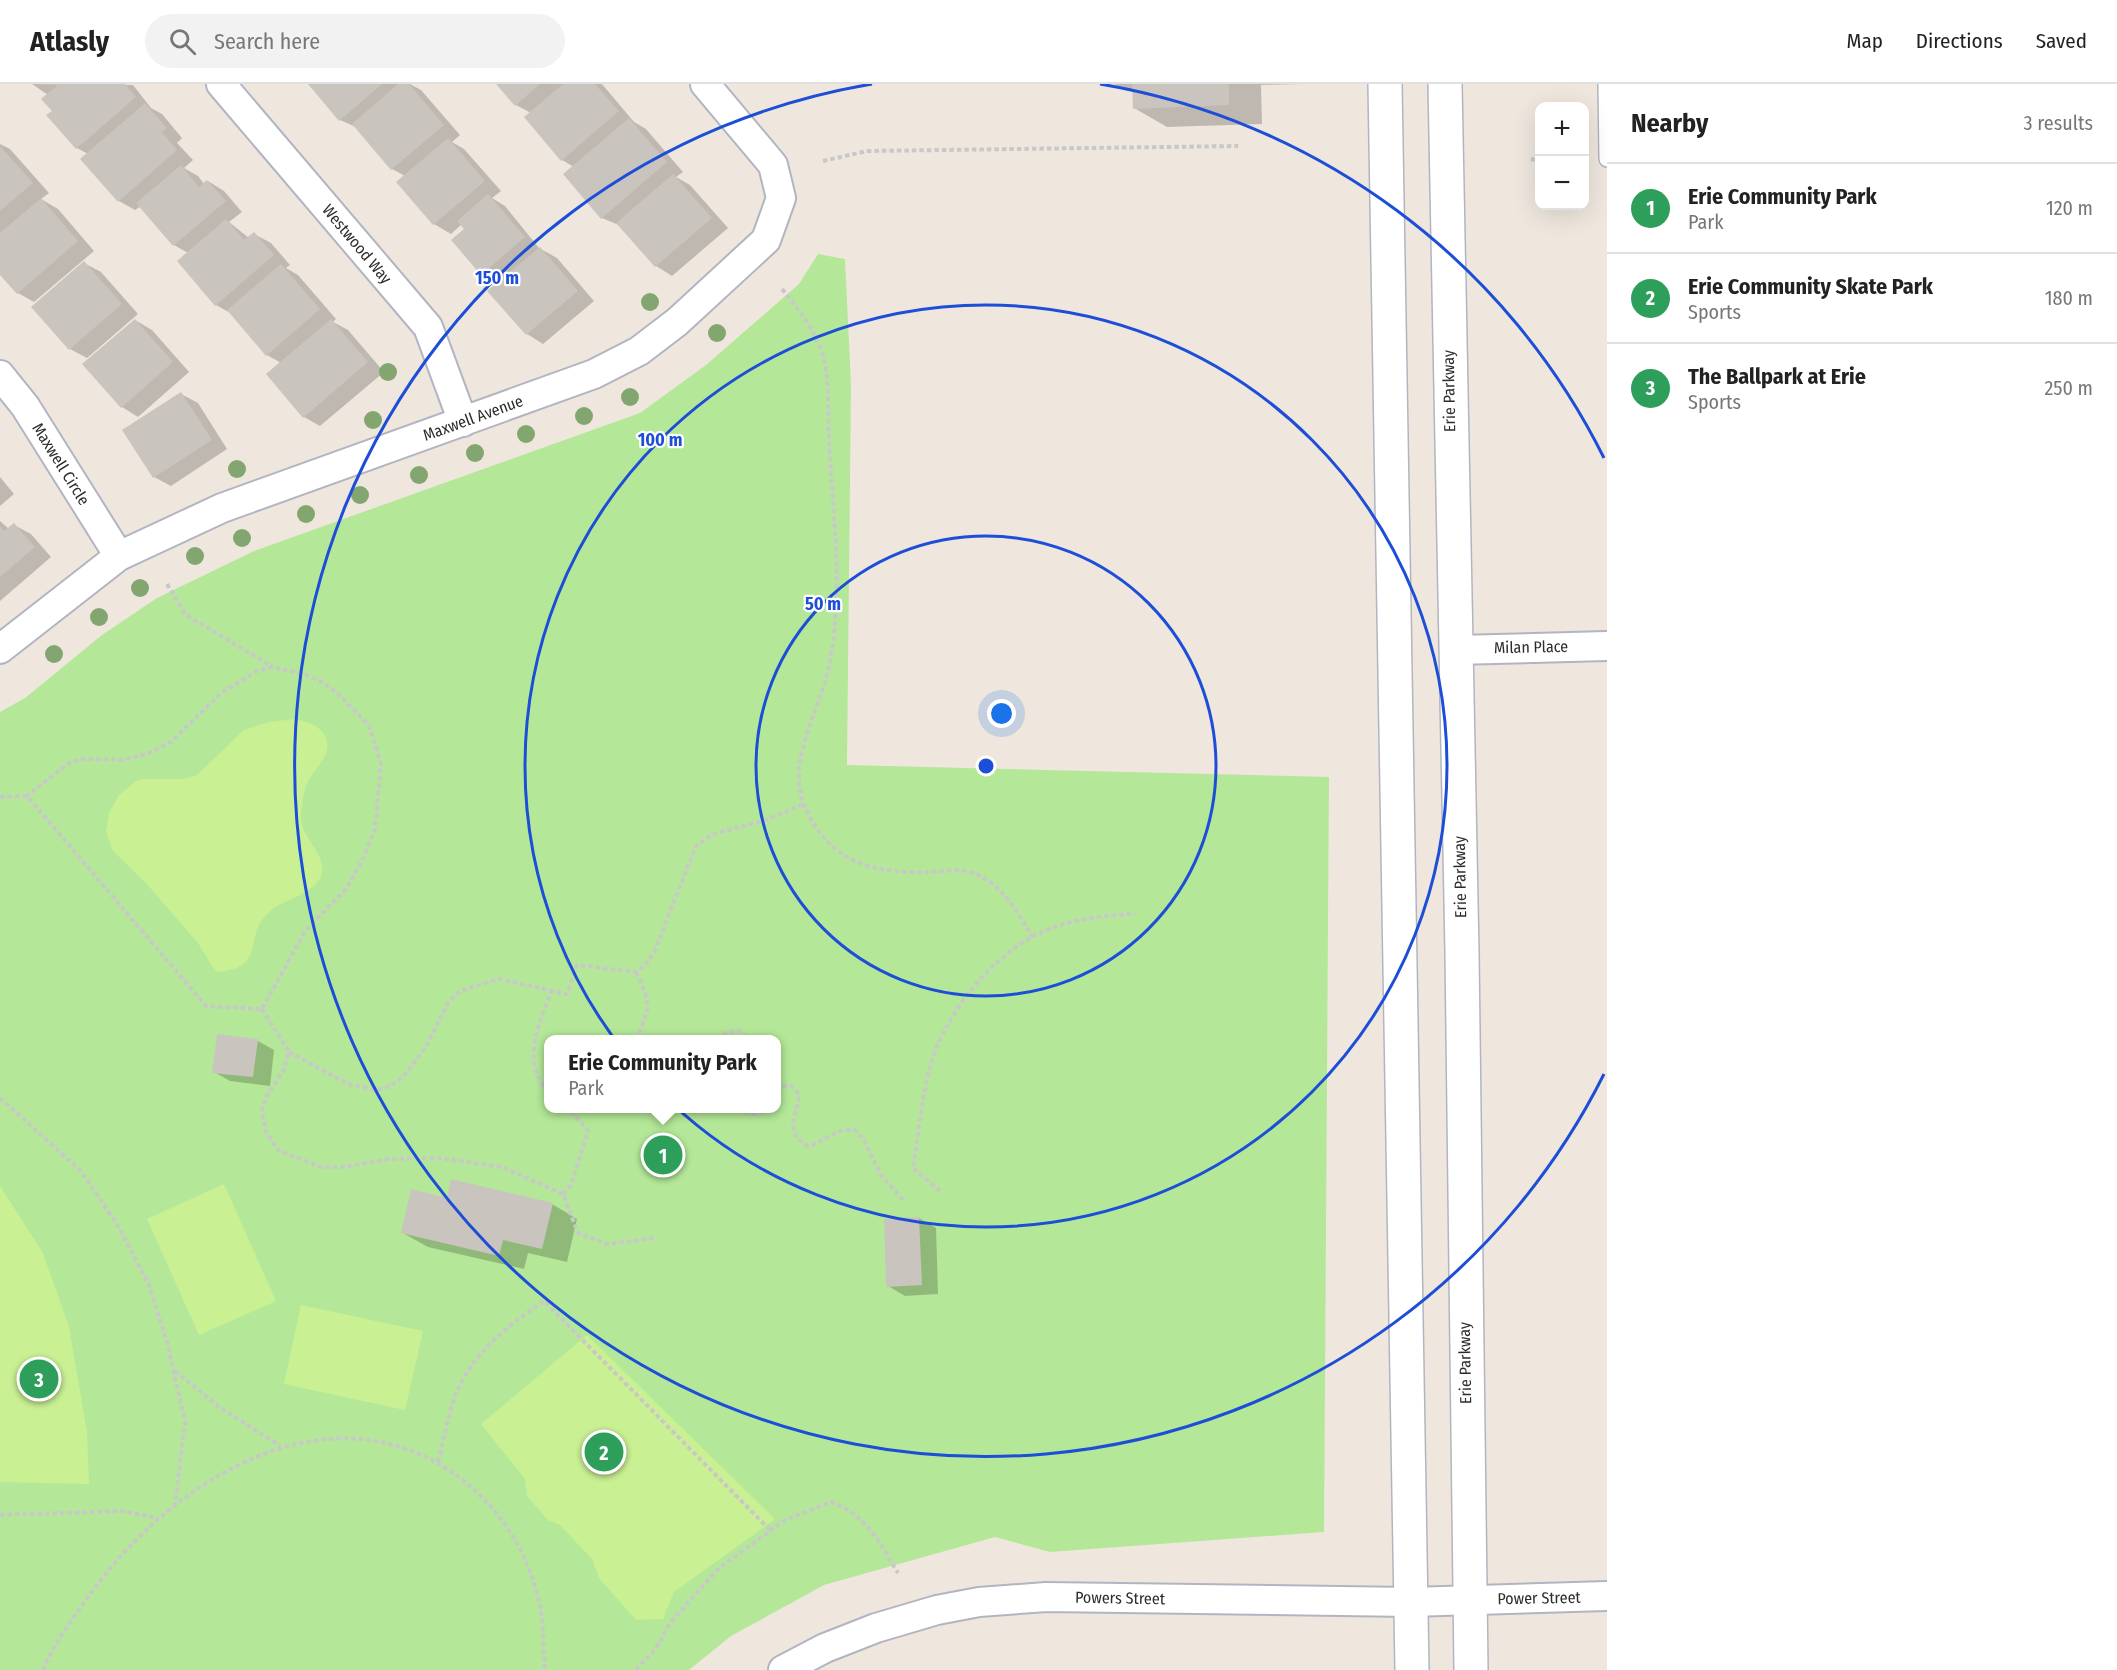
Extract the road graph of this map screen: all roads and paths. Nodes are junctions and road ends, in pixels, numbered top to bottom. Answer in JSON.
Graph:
{"nodes":[{"id":1,"x":221,"y":84,"type":"edge"},
{"id":2,"x":705,"y":84,"type":"edge"},
{"id":3,"x":1386,"y":84,"type":"edge"},
{"id":4,"x":1445,"y":84,"type":"edge"},
{"id":5,"x":1606,"y":84,"type":"edge"},
{"id":6,"x":1238,"y":146,"type":"dead end"},
{"id":7,"x":1532,"y":159,"type":"dead end"},
{"id":8,"x":1607,"y":159,"type":"edge"},
{"id":9,"x":1535,"y":160,"type":"edge"},
{"id":10,"x":823,"y":161,"type":"dead end"},
{"id":11,"x":782,"y":289,"type":"dead end"},
{"id":12,"x":0,"y":375,"type":"edge"},
{"id":13,"x":463,"y":422,"type":"junction"},
{"id":14,"x":119,"y":556,"type":"junction"},
{"id":15,"x":167,"y":584,"type":"dead end"},
{"id":16,"x":1607,"y":646,"type":"edge"},
{"id":17,"x":0,"y":650,"type":"edge"},
{"id":18,"x":1455,"y":650,"type":"junction"},
{"id":19,"x":273,"y":667,"type":"junction"},
{"id":20,"x":0,"y":796,"type":"edge"},
{"id":21,"x":27,"y":796,"type":"junction"},
{"id":22,"x":804,"y":804,"type":"junction"},
{"id":23,"x":1135,"y":914,"type":"dead end"},
{"id":24,"x":1033,"y":937,"type":"junction"},
{"id":25,"x":636,"y":972,"type":"junction"},
{"id":26,"x":552,"y":990,"type":"junction"},
{"id":27,"x":262,"y":1009,"type":"junction"},
{"id":28,"x":638,"y":1035,"type":"edge"},
{"id":29,"x":724,"y":1035,"type":"edge"},
{"id":30,"x":744,"y":1035,"type":"edge"},
{"id":31,"x":289,"y":1052,"type":"junction"},
{"id":32,"x":544,"y":1085,"type":"edge"},
{"id":33,"x":781,"y":1087,"type":"edge"},
{"id":34,"x":0,"y":1098,"type":"edge"},
{"id":35,"x":572,"y":1113,"type":"edge"},
{"id":36,"x":940,"y":1191,"type":"dead end"},
{"id":37,"x":563,"y":1194,"type":"junction"},
{"id":38,"x":903,"y":1200,"type":"dead end"},
{"id":39,"x":656,"y":1238,"type":"dead end"},
{"id":40,"x":174,"y":1371,"type":"junction"},
{"id":41,"x":280,"y":1446,"type":"junction"},
{"id":42,"x":438,"y":1462,"type":"junction"},
{"id":43,"x":175,"y":1504,"type":"junction"},
{"id":44,"x":0,"y":1515,"type":"edge"},
{"id":45,"x":157,"y":1518,"type":"junction"},
{"id":46,"x":771,"y":1531,"type":"junction"},
{"id":47,"x":898,"y":1573,"type":"dead end"},
{"id":48,"x":1607,"y":1596,"type":"edge"},
{"id":49,"x":1470,"y":1599,"type":"junction"},
{"id":50,"x":1410,"y":1602,"type":"junction"},
{"id":51,"x":43,"y":1670,"type":"edge"},
{"id":52,"x":545,"y":1670,"type":"edge"},
{"id":53,"x":636,"y":1670,"type":"edge"},
{"id":54,"x":783,"y":1670,"type":"edge"},
{"id":55,"x":1412,"y":1670,"type":"edge"},
{"id":56,"x":1471,"y":1670,"type":"edge"}],
"edges":[{"from":1,"to":13,"type":"street","name":"Westwood Way"},
{"from":2,"to":13,"type":"street","name":"Maxwell Avenue"},
{"from":3,"to":50,"type":"main road"},
{"from":4,"to":18,"type":"main road","name":"Erie Parkway"},
{"from":5,"to":8,"type":"lane"},
{"from":6,"to":10,"type":"path"},
{"from":7,"to":9,"type":"path"},
{"from":11,"to":22,"type":"path"},
{"from":12,"to":14,"type":"street","name":"Maxwell Circle"},
{"from":13,"to":14,"type":"street","name":"Maxwell Avenue"},
{"from":14,"to":17,"type":"street","name":"Maxwell Avenue"},
{"from":15,"to":19,"type":"path"},
{"from":16,"to":18,"type":"street","name":"Milan Place"},
{"from":18,"to":49,"type":"main road","name":"Erie Parkway"},
{"from":19,"to":21,"type":"path"},
{"from":19,"to":27,"type":"path"},
{"from":20,"to":21,"type":"path"},
{"from":21,"to":27,"type":"path"},
{"from":22,"to":24,"type":"path"},
{"from":22,"to":25,"type":"path"},
{"from":23,"to":24,"type":"path"},
{"from":24,"to":36,"type":"path"},
{"from":25,"to":26,"type":"path"},
{"from":25,"to":28,"type":"path"},
{"from":26,"to":31,"type":"path"},
{"from":26,"to":32,"type":"path"},
{"from":27,"to":31,"type":"path"},
{"from":29,"to":30,"type":"path"},
{"from":31,"to":37,"type":"path"},
{"from":33,"to":38,"type":"path"},
{"from":34,"to":40,"type":"path"},
{"from":35,"to":37,"type":"path"},
{"from":37,"to":39,"type":"path"},
{"from":40,"to":41,"type":"path"},
{"from":40,"to":43,"type":"path"},
{"from":41,"to":42,"type":"path"},
{"from":41,"to":43,"type":"path"},
{"from":42,"to":46,"type":"path"},
{"from":42,"to":52,"type":"path"},
{"from":43,"to":45,"type":"path"},
{"from":44,"to":45,"type":"path"},
{"from":45,"to":51,"type":"path"},
{"from":46,"to":47,"type":"path"},
{"from":46,"to":53,"type":"path"},
{"from":48,"to":49,"type":"street","name":"Power Street"},
{"from":49,"to":50,"type":"street","name":"Powers Street"},
{"from":49,"to":56,"type":"main road","name":"Erie Parkway"},
{"from":50,"to":54,"type":"street","name":"Powers Street"},
{"from":50,"to":55,"type":"main road"}]}
